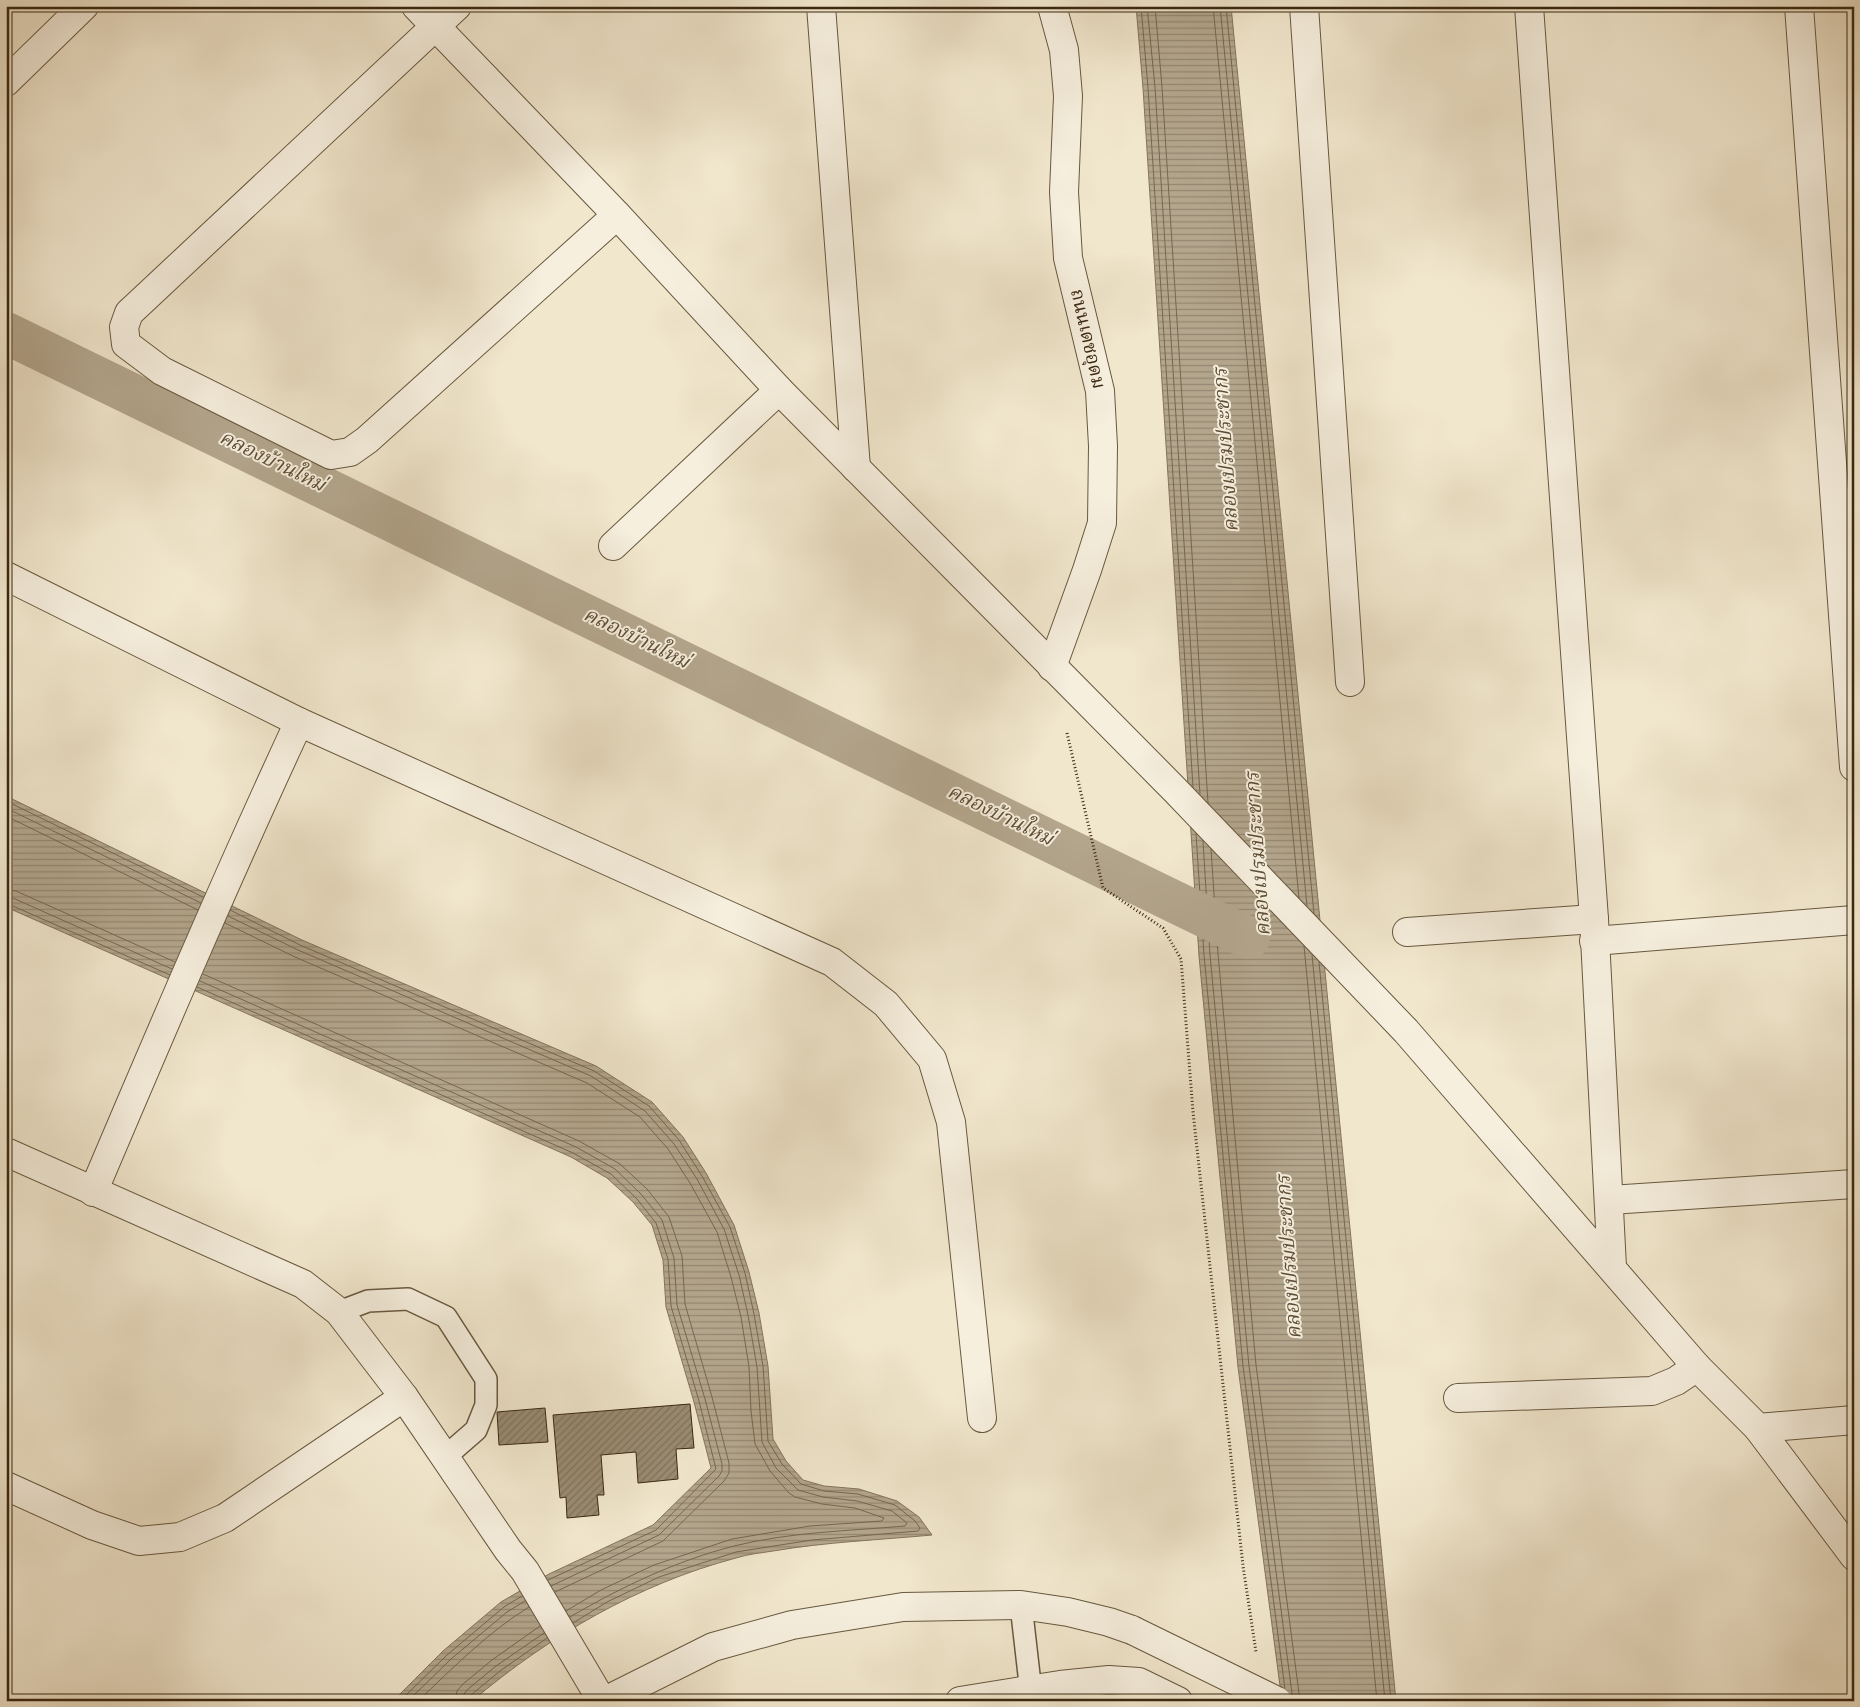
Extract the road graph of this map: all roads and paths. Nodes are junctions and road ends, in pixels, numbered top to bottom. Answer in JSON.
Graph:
{"nodes":[{"id":1,"x":84,"y":6,"type":"edge"},
{"id":2,"x":416,"y":6,"type":"edge"},
{"id":3,"x":457,"y":6,"type":"edge"},
{"id":4,"x":821,"y":6,"type":"edge"},
{"id":5,"x":1052,"y":6,"type":"edge"},
{"id":6,"x":1304,"y":6,"type":"edge"},
{"id":7,"x":1529,"y":6,"type":"edge"},
{"id":8,"x":1799,"y":6,"type":"edge"},
{"id":9,"x":435,"y":27,"type":"junction"},
{"id":10,"x":6,"y":82,"type":"edge"},
{"id":11,"x":617,"y":215,"type":"junction"},
{"id":12,"x":779,"y":390,"type":"junction"},
{"id":13,"x":856,"y":468,"type":"junction"},
{"id":14,"x":613,"y":546,"type":"dead end"},
{"id":15,"x":6,"y":576,"type":"edge"},
{"id":16,"x":1052,"y":667,"type":"junction"},
{"id":17,"x":1350,"y":682,"type":"dead end"},
{"id":18,"x":299,"y":722,"type":"junction"},
{"id":19,"x":1067,"y":732,"type":"dead end"},
{"id":20,"x":1854,"y":767,"type":"edge"},
{"id":21,"x":1854,"y":920,"type":"edge"},
{"id":22,"x":1594,"y":930,"type":"junction"},
{"id":23,"x":1407,"y":932,"type":"dead end"},
{"id":24,"x":6,"y":1152,"type":"edge"},
{"id":25,"x":1854,"y":1184,"type":"edge"},
{"id":26,"x":93,"y":1192,"type":"junction"},
{"id":27,"x":1610,"y":1200,"type":"junction"},
{"id":28,"x":1612,"y":1267,"type":"junction"},
{"id":29,"x":339,"y":1312,"type":"junction"},
{"id":30,"x":1697,"y":1368,"type":"junction"},
{"id":31,"x":404,"y":1397,"type":"junction"},
{"id":32,"x":1458,"y":1398,"type":"dead end"},
{"id":33,"x":982,"y":1418,"type":"dead end"},
{"id":34,"x":1854,"y":1420,"type":"edge"},
{"id":35,"x":1758,"y":1428,"type":"junction"},
{"id":36,"x":445,"y":1457,"type":"junction"},
{"id":37,"x":6,"y":1486,"type":"edge"},
{"id":38,"x":1854,"y":1556,"type":"edge"},
{"id":39,"x":1021,"y":1605,"type":"junction"},
{"id":40,"x":1256,"y":1652,"type":"dead end"},
{"id":41,"x":1032,"y":1696,"type":"edge"},
{"id":42,"x":604,"y":1701,"type":"edge"},
{"id":43,"x":960,"y":1701,"type":"edge"},
{"id":44,"x":1178,"y":1701,"type":"edge"},
{"id":45,"x":1277,"y":1701,"type":"edge"}],
"edges":[{"from":1,"to":10,"type":"street"},
{"from":2,"to":9,"type":"street"},
{"from":3,"to":9,"type":"street"},
{"from":4,"to":13,"type":"street"},
{"from":5,"to":16,"type":"street","name":"ถนนเดชอุดม"},
{"from":6,"to":17,"type":"street"},
{"from":7,"to":22,"type":"street"},
{"from":8,"to":20,"type":"street"},
{"from":9,"to":11,"type":"street"},
{"from":9,"to":11,"type":"street"},
{"from":11,"to":12,"type":"street"},
{"from":12,"to":13,"type":"street"},
{"from":12,"to":14,"type":"street"},
{"from":13,"to":16,"type":"street"},
{"from":15,"to":18,"type":"street"},
{"from":16,"to":28,"type":"street"},
{"from":18,"to":26,"type":"street"},
{"from":18,"to":33,"type":"street"},
{"from":19,"to":40,"type":"path"},
{"from":21,"to":22,"type":"street"},
{"from":22,"to":23,"type":"street"},
{"from":22,"to":27,"type":"street"},
{"from":24,"to":26,"type":"street"},
{"from":25,"to":27,"type":"street"},
{"from":26,"to":29,"type":"street"},
{"from":27,"to":28,"type":"street"},
{"from":28,"to":30,"type":"street"},
{"from":29,"to":31,"type":"street"},
{"from":29,"to":36,"type":"lane"},
{"from":30,"to":32,"type":"street"},
{"from":30,"to":35,"type":"street"},
{"from":31,"to":36,"type":"street"},
{"from":31,"to":37,"type":"street"},
{"from":34,"to":35,"type":"street"},
{"from":35,"to":38,"type":"street"},
{"from":36,"to":42,"type":"street"},
{"from":39,"to":41,"type":"lane"},
{"from":39,"to":42,"type":"street"},
{"from":39,"to":45,"type":"street","bridge":true},
{"from":41,"to":43,"type":"street"},
{"from":41,"to":44,"type":"street"}]}
